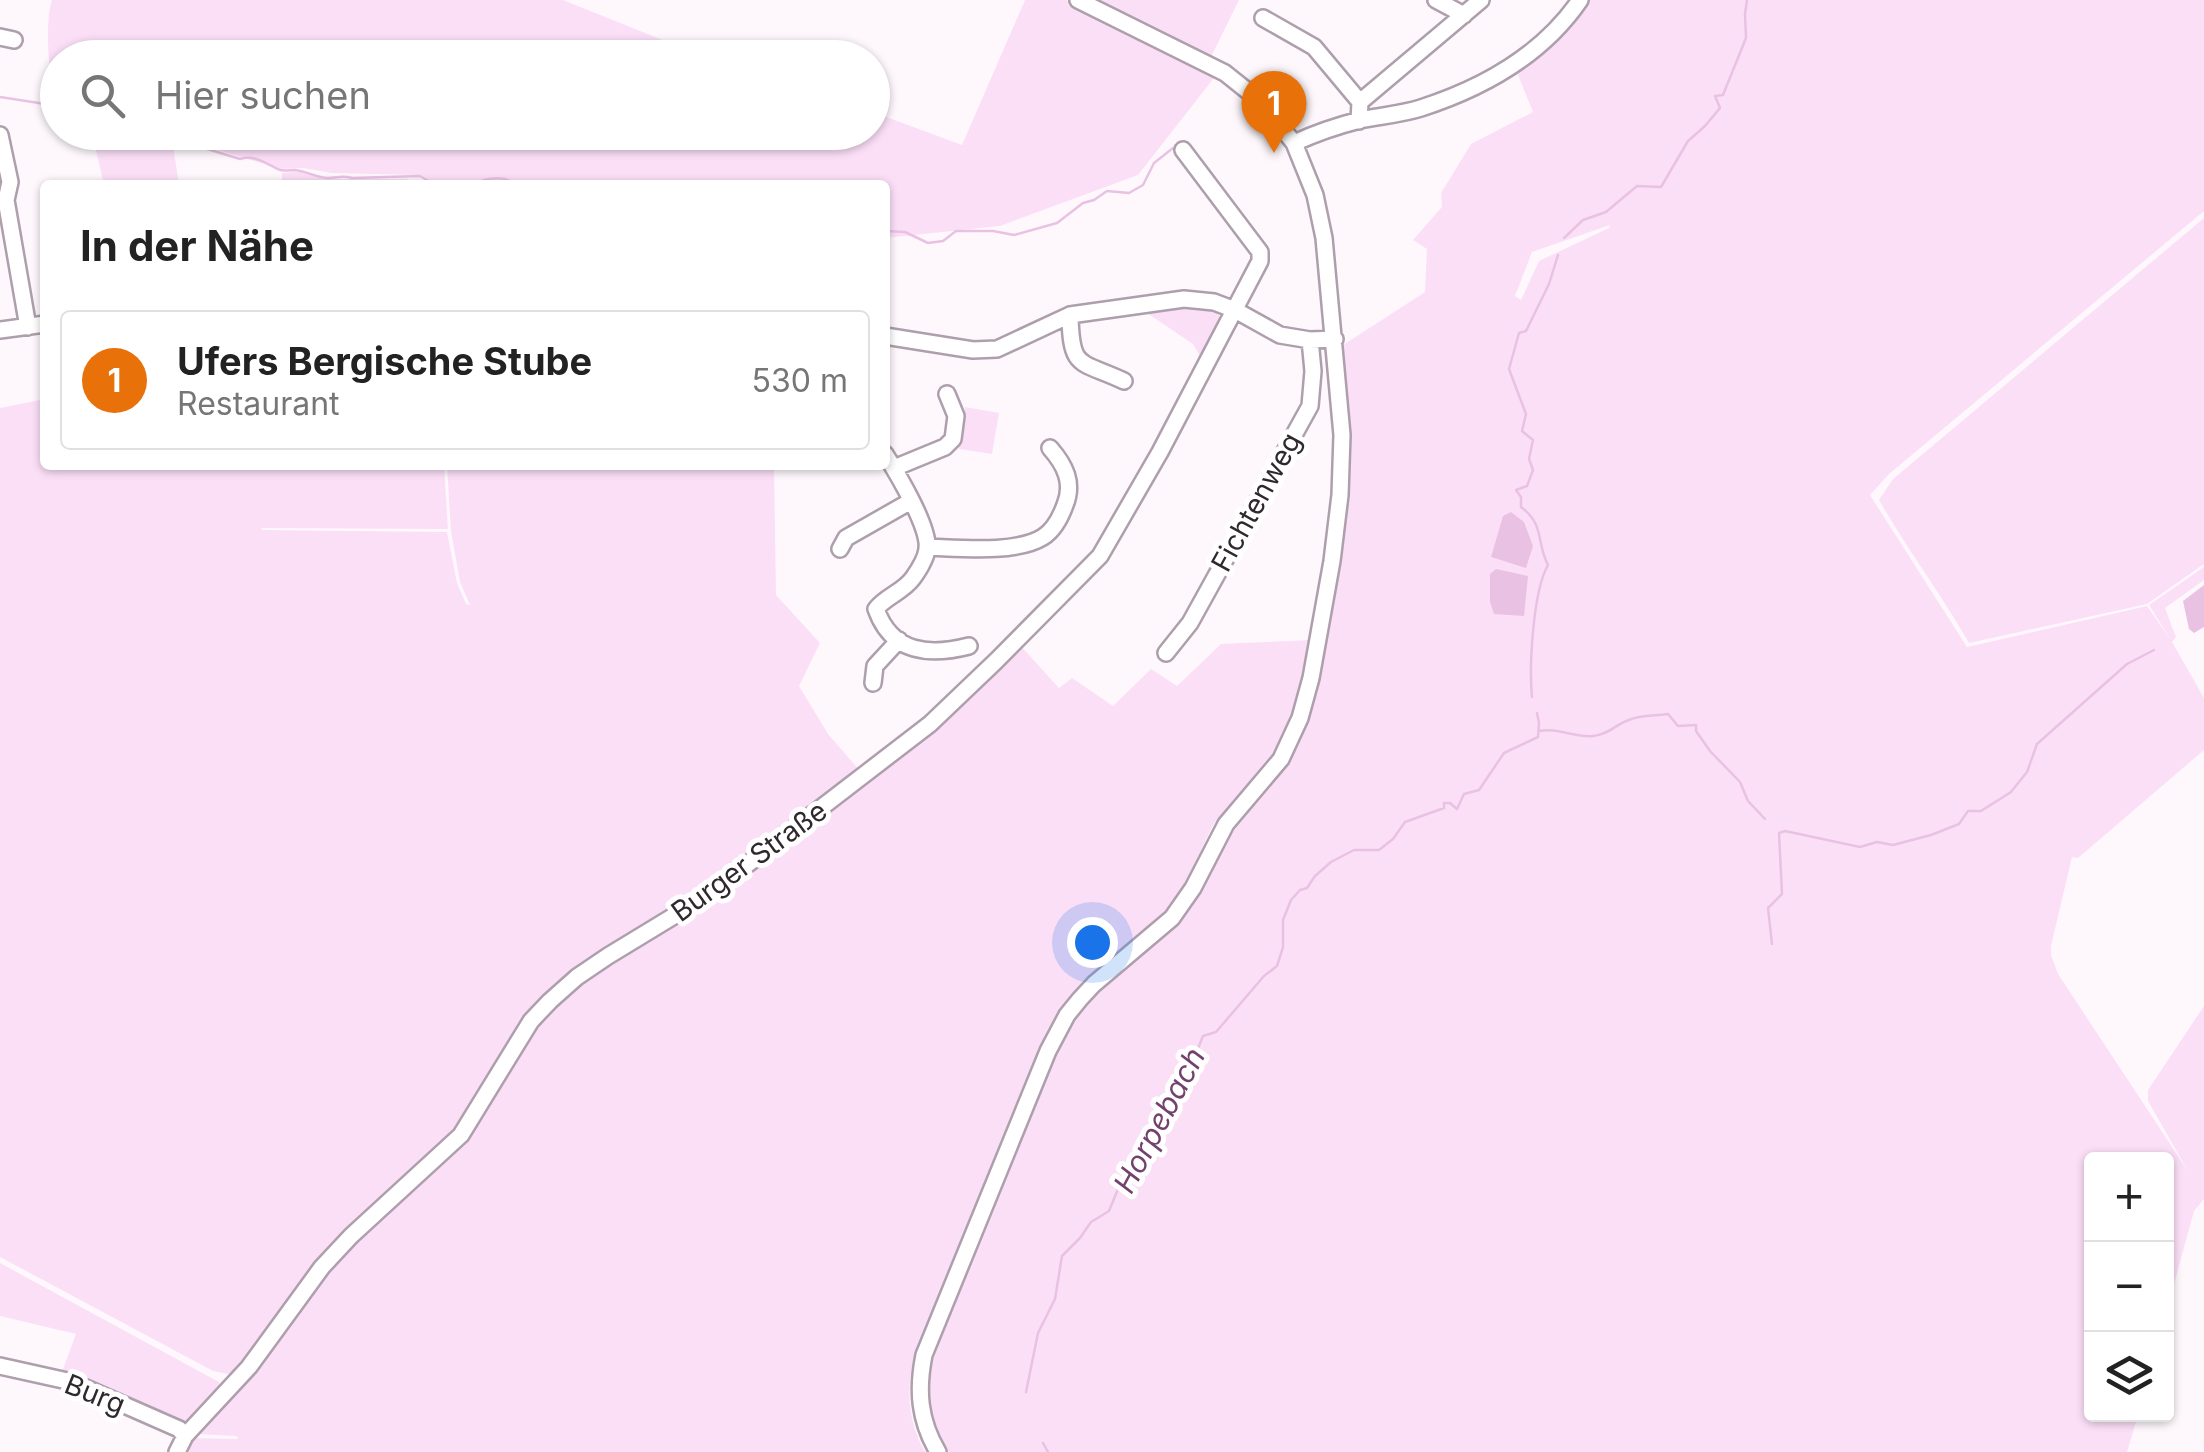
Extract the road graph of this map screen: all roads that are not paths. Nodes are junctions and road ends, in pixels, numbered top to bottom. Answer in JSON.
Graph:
{"nodes":[{"id":1,"x":1078,"y":0,"type":"edge"},
{"id":2,"x":1436,"y":0,"type":"edge"},
{"id":3,"x":1481,"y":0,"type":"edge"},
{"id":4,"x":1580,"y":0,"type":"edge"},
{"id":5,"x":1464,"y":15,"type":"junction"},
{"id":6,"x":1264,"y":18,"type":"dead end"},
{"id":7,"x":1360,"y":102,"type":"junction"},
{"id":8,"x":1358,"y":120,"type":"junction"},
{"id":9,"x":0,"y":134,"type":"edge"},
{"id":10,"x":1294,"y":144,"type":"junction"},
{"id":11,"x":1183,"y":150,"type":"dead end"},
{"id":12,"x":1235,"y":310,"type":"junction"},
{"id":13,"x":1070,"y":314,"type":"junction"},
{"id":14,"x":40,"y":325,"type":"edge"},
{"id":15,"x":28,"y":327,"type":"junction"},
{"id":16,"x":0,"y":330,"type":"edge"},
{"id":17,"x":890,"y":337,"type":"edge"},
{"id":18,"x":1335,"y":339,"type":"junction"},
{"id":19,"x":1310,"y":340,"type":"junction"},
{"id":20,"x":1124,"y":381,"type":"dead end"},
{"id":21,"x":947,"y":394,"type":"dead end"},
{"id":22,"x":1050,"y":448,"type":"dead end"},
{"id":23,"x":890,"y":461,"type":"edge"},
{"id":24,"x":911,"y":502,"type":"junction"},
{"id":25,"x":927,"y":547,"type":"junction"},
{"id":26,"x":840,"y":549,"type":"dead end"},
{"id":27,"x":898,"y":640,"type":"junction"},
{"id":28,"x":970,"y":646,"type":"dead end"},
{"id":29,"x":1166,"y":653,"type":"dead end"},
{"id":30,"x":873,"y":683,"type":"dead end"},
{"id":31,"x":0,"y":1366,"type":"edge"},
{"id":32,"x":184,"y":1436,"type":"junction"},
{"id":33,"x":177,"y":1452,"type":"edge"},
{"id":34,"x":938,"y":1452,"type":"edge"}],
"edges":[{"from":1,"to":10,"type":"street"},
{"from":2,"to":5,"type":"street"},
{"from":3,"to":5,"type":"street"},
{"from":4,"to":8,"type":"street"},
{"from":5,"to":7,"type":"street"},
{"from":6,"to":7,"type":"street"},
{"from":7,"to":8,"type":"street"},
{"from":8,"to":10,"type":"street"},
{"from":9,"to":15,"type":"street"},
{"from":10,"to":18,"type":"street"},
{"from":11,"to":12,"type":"street","name":"Burger Straße"},
{"from":12,"to":13,"type":"street"},
{"from":12,"to":19,"type":"street"},
{"from":12,"to":32,"type":"street","name":"Burger Straße"},
{"from":13,"to":17,"type":"street"},
{"from":13,"to":20,"type":"street"},
{"from":14,"to":15,"type":"street"},
{"from":15,"to":16,"type":"street"},
{"from":18,"to":19,"type":"street"},
{"from":18,"to":34,"type":"street"},
{"from":19,"to":29,"type":"street","name":"Fichtenweg"},
{"from":21,"to":23,"type":"street"},
{"from":22,"to":25,"type":"street"},
{"from":23,"to":24,"type":"street"},
{"from":24,"to":25,"type":"street"},
{"from":24,"to":26,"type":"street"},
{"from":25,"to":27,"type":"street"},
{"from":27,"to":28,"type":"street"},
{"from":27,"to":30,"type":"street"},
{"from":31,"to":32,"type":"street","name":"Burg"},
{"from":32,"to":33,"type":"street"}]}
